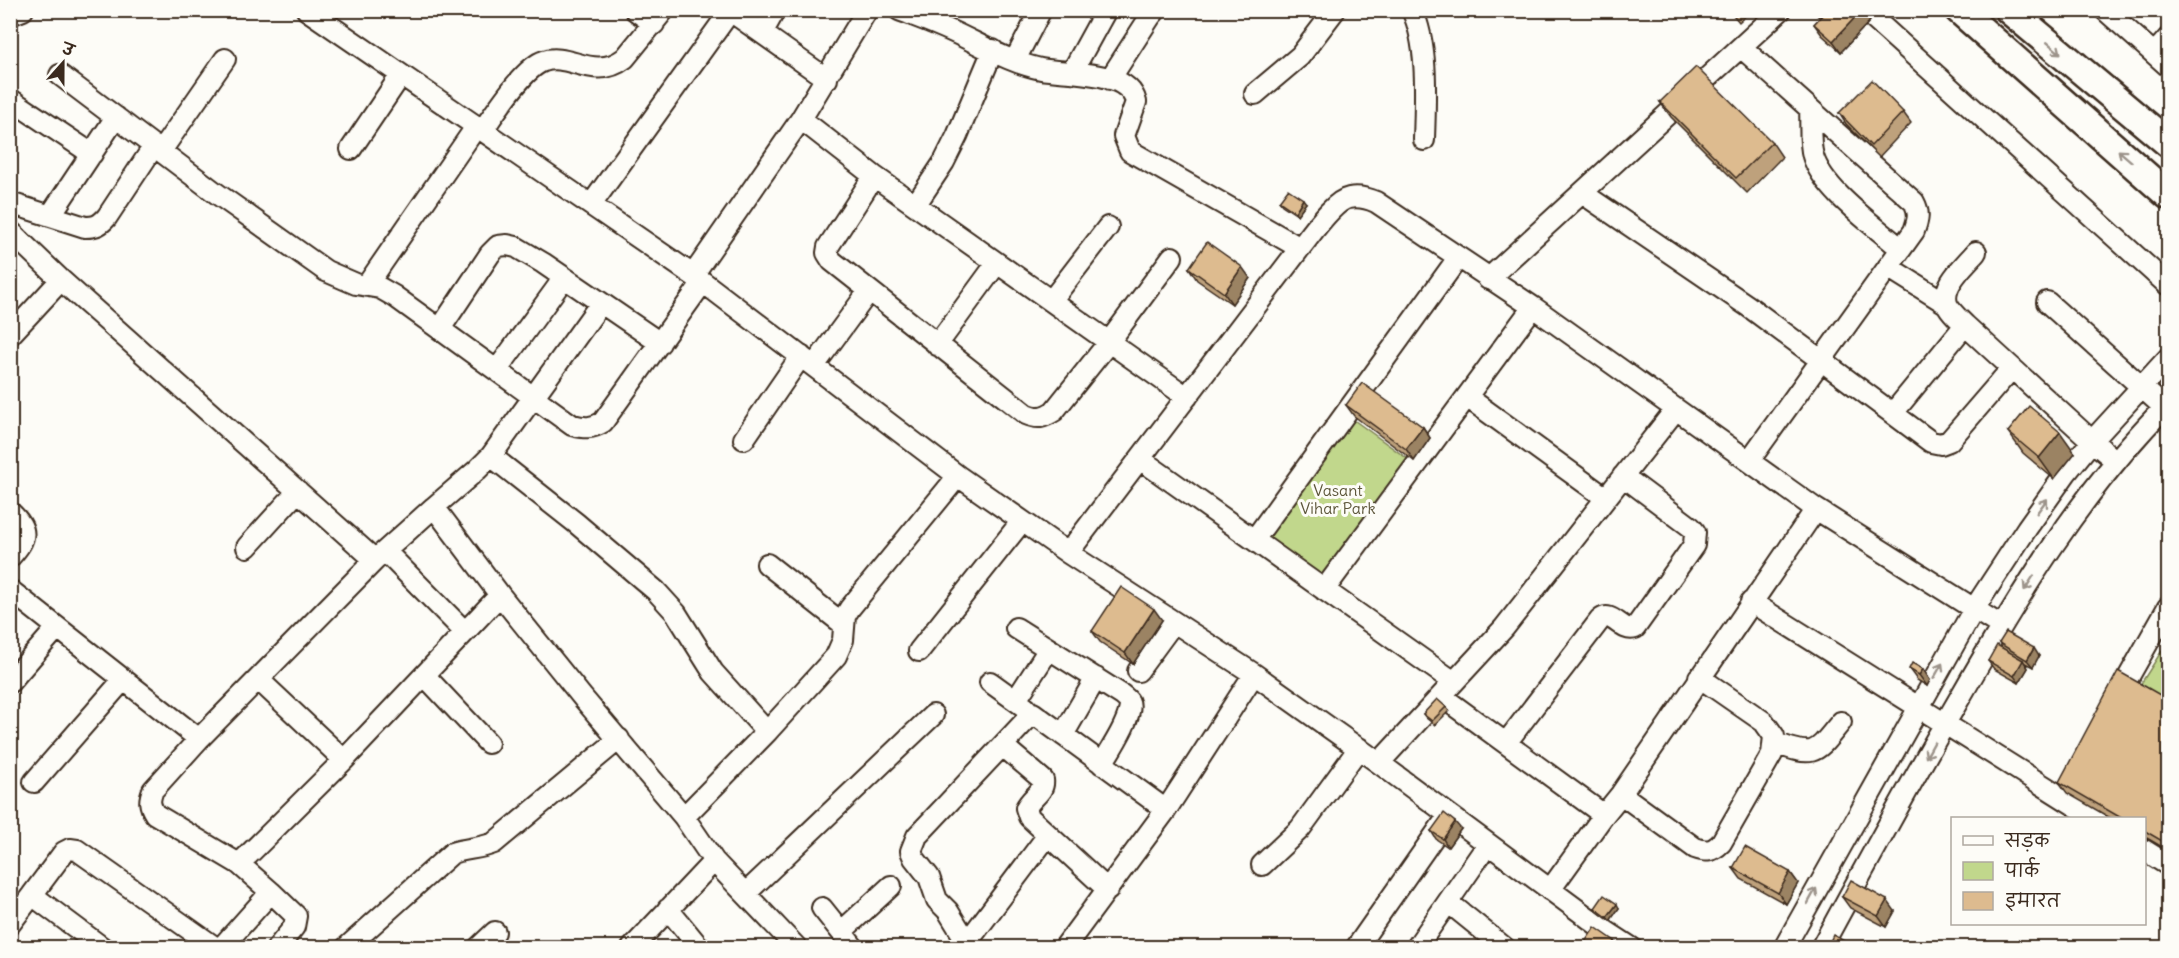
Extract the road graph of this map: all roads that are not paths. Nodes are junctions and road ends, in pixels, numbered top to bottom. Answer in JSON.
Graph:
{"nodes":[{"id":1,"x":23,"y":10,"type":"edge"},
{"id":2,"x":307,"y":10,"type":"edge"},
{"id":3,"x":635,"y":10,"type":"edge"},
{"id":4,"x":775,"y":10,"type":"edge"},
{"id":5,"x":867,"y":10,"type":"edge"},
{"id":6,"x":899,"y":10,"type":"edge"},
{"id":7,"x":1041,"y":10,"type":"edge"},
{"id":8,"x":1106,"y":10,"type":"edge"},
{"id":9,"x":1156,"y":10,"type":"edge"},
{"id":10,"x":1335,"y":10,"type":"edge"},
{"id":11,"x":1412,"y":10,"type":"edge"},
{"id":12,"x":1781,"y":10,"type":"edge"},
{"id":13,"x":1864,"y":10,"type":"edge"},
{"id":14,"x":1959,"y":10,"type":"edge"},
{"id":15,"x":2009,"y":10,"type":"edge"},
{"id":16,"x":730,"y":11,"type":"edge"},
{"id":17,"x":2115,"y":14,"type":"edge"},
{"id":18,"x":10,"y":15,"type":"edge"},
{"id":19,"x":659,"y":17,"type":"edge"},
{"id":20,"x":762,"y":33,"type":"junction"},
{"id":21,"x":2169,"y":38,"type":"edge"},
{"id":22,"x":1741,"y":47,"type":"junction"},
{"id":23,"x":993,"y":50,"type":"junction"},
{"id":24,"x":225,"y":58,"type":"dead end"},
{"id":25,"x":1015,"y":60,"type":"junction"},
{"id":26,"x":2162,"y":60,"type":"edge"},
{"id":27,"x":1072,"y":72,"type":"junction"},
{"id":28,"x":60,"y":75,"type":"dead end"},
{"id":29,"x":401,"y":75,"type":"junction"},
{"id":30,"x":827,"y":79,"type":"junction"},
{"id":31,"x":1110,"y":79,"type":"junction"},
{"id":32,"x":1255,"y":94,"type":"dead end"},
{"id":33,"x":10,"y":99,"type":"edge"},
{"id":34,"x":1810,"y":110,"type":"junction"},
{"id":35,"x":116,"y":117,"type":"junction"},
{"id":36,"x":801,"y":119,"type":"junction"},
{"id":37,"x":479,"y":129,"type":"junction"},
{"id":38,"x":1424,"y":140,"type":"dead end"},
{"id":39,"x":2169,"y":143,"type":"edge"},
{"id":40,"x":158,"y":149,"type":"junction"},
{"id":41,"x":351,"y":150,"type":"dead end"},
{"id":42,"x":92,"y":154,"type":"junction"},
{"id":43,"x":874,"y":176,"type":"junction"},
{"id":44,"x":1582,"y":193,"type":"junction"},
{"id":45,"x":2169,"y":195,"type":"edge"},
{"id":46,"x":10,"y":203,"type":"edge"},
{"id":47,"x":916,"y":204,"type":"junction"},
{"id":48,"x":591,"y":205,"type":"junction"},
{"id":49,"x":50,"y":216,"type":"junction"},
{"id":50,"x":1108,"y":227,"type":"dead end"},
{"id":51,"x":10,"y":231,"type":"edge"},
{"id":52,"x":1300,"y":248,"type":"junction"},
{"id":53,"x":1901,"y":249,"type":"junction"},
{"id":54,"x":1976,"y":252,"type":"dead end"},
{"id":55,"x":1172,"y":257,"type":"dead end"},
{"id":56,"x":1458,"y":258,"type":"junction"},
{"id":57,"x":997,"y":263,"type":"junction"},
{"id":58,"x":1888,"y":267,"type":"junction"},
{"id":59,"x":564,"y":278,"type":"junction"},
{"id":60,"x":698,"y":278,"type":"junction"},
{"id":61,"x":1488,"y":279,"type":"junction"},
{"id":62,"x":61,"y":280,"type":"junction"},
{"id":63,"x":367,"y":285,"type":"junction"},
{"id":64,"x":2169,"y":285,"type":"edge"},
{"id":65,"x":869,"y":291,"type":"junction"},
{"id":66,"x":1051,"y":301,"type":"junction"},
{"id":67,"x":2047,"y":302,"type":"dead end"},
{"id":68,"x":602,"y":303,"type":"junction"},
{"id":69,"x":1947,"y":304,"type":"junction"},
{"id":70,"x":1533,"y":307,"type":"junction"},
{"id":71,"x":1965,"y":325,"type":"junction"},
{"id":72,"x":440,"y":330,"type":"junction"},
{"id":73,"x":10,"y":335,"type":"edge"},
{"id":74,"x":1109,"y":342,"type":"junction"},
{"id":75,"x":660,"y":343,"type":"junction"},
{"id":76,"x":937,"y":345,"type":"junction"},
{"id":77,"x":2169,"y":358,"type":"edge"},
{"id":78,"x":1821,"y":360,"type":"junction"},
{"id":79,"x":808,"y":361,"type":"junction"},
{"id":80,"x":2012,"y":368,"type":"junction"},
{"id":81,"x":497,"y":370,"type":"junction"},
{"id":82,"x":2141,"y":387,"type":"junction"},
{"id":83,"x":534,"y":397,"type":"junction"},
{"id":84,"x":1187,"y":397,"type":"junction"},
{"id":85,"x":1467,"y":397,"type":"junction"},
{"id":86,"x":1676,"y":409,"type":"junction"},
{"id":87,"x":1893,"y":413,"type":"junction"},
{"id":88,"x":2164,"y":415,"type":"edge"},
{"id":89,"x":744,"y":439,"type":"dead end"},
{"id":90,"x":2092,"y":441,"type":"junction"},
{"id":91,"x":491,"y":456,"type":"junction"},
{"id":92,"x":1140,"y":459,"type":"junction"},
{"id":93,"x":1749,"y":461,"type":"junction"},
{"id":94,"x":2116,"y":461,"type":"junction"},
{"id":95,"x":958,"y":476,"type":"junction"},
{"id":96,"x":1623,"y":476,"type":"junction"},
{"id":97,"x":298,"y":491,"type":"junction"},
{"id":98,"x":1606,"y":498,"type":"junction"},
{"id":99,"x":434,"y":507,"type":"junction"},
{"id":100,"x":1816,"y":509,"type":"junction"},
{"id":101,"x":10,"y":512,"type":"edge"},
{"id":102,"x":1022,"y":521,"type":"junction"},
{"id":103,"x":1254,"y":540,"type":"junction"},
{"id":104,"x":247,"y":547,"type":"dead end"},
{"id":105,"x":1068,"y":553,"type":"junction"},
{"id":106,"x":380,"y":556,"type":"junction"},
{"id":107,"x":10,"y":557,"type":"edge"},
{"id":108,"x":767,"y":564,"type":"dead end"},
{"id":109,"x":10,"y":590,"type":"edge"},
{"id":110,"x":1324,"y":590,"type":"junction"},
{"id":111,"x":500,"y":595,"type":"junction"},
{"id":112,"x":1751,"y":602,"type":"junction"},
{"id":113,"x":2169,"y":607,"type":"edge"},
{"id":114,"x":1974,"y":609,"type":"junction"},
{"id":115,"x":1174,"y":622,"type":"junction"},
{"id":116,"x":843,"y":624,"type":"junction"},
{"id":117,"x":2001,"y":626,"type":"junction"},
{"id":118,"x":57,"y":628,"type":"junction"},
{"id":119,"x":1016,"y":628,"type":"dead end"},
{"id":120,"x":464,"y":631,"type":"junction"},
{"id":121,"x":1049,"y":649,"type":"junction"},
{"id":122,"x":919,"y":651,"type":"dead end"},
{"id":123,"x":1138,"y":671,"type":"dead end"},
{"id":124,"x":1254,"y":674,"type":"junction"},
{"id":125,"x":424,"y":676,"type":"junction"},
{"id":126,"x":1699,"y":677,"type":"junction"},
{"id":127,"x":1096,"y":678,"type":"junction"},
{"id":128,"x":123,"y":680,"type":"junction"},
{"id":129,"x":259,"y":680,"type":"junction"},
{"id":130,"x":990,"y":681,"type":"dead end"},
{"id":131,"x":10,"y":682,"type":"edge"},
{"id":132,"x":1447,"y":689,"type":"junction"},
{"id":133,"x":1016,"y":700,"type":"junction"},
{"id":134,"x":1918,"y":706,"type":"junction"},
{"id":135,"x":1033,"y":713,"type":"junction"},
{"id":136,"x":933,"y":715,"type":"dead end"},
{"id":137,"x":2105,"y":719,"type":"edge"},
{"id":138,"x":1841,"y":722,"type":"dead end"},
{"id":139,"x":1945,"y":724,"type":"junction"},
{"id":140,"x":767,"y":732,"type":"junction"},
{"id":141,"x":1063,"y":735,"type":"junction"},
{"id":142,"x":199,"y":739,"type":"junction"},
{"id":143,"x":619,"y":739,"type":"junction"},
{"id":144,"x":488,"y":743,"type":"dead end"},
{"id":145,"x":1506,"y":743,"type":"junction"},
{"id":146,"x":1775,"y":743,"type":"junction"},
{"id":147,"x":1004,"y":746,"type":"junction"},
{"id":148,"x":1359,"y":748,"type":"junction"},
{"id":149,"x":344,"y":760,"type":"junction"},
{"id":150,"x":1379,"y":763,"type":"junction"},
{"id":151,"x":1102,"y":764,"type":"junction"},
{"id":152,"x":2071,"y":777,"type":"edge"},
{"id":153,"x":34,"y":782,"type":"dead end"},
{"id":154,"x":1621,"y":794,"type":"junction"},
{"id":155,"x":2060,"y":796,"type":"junction"},
{"id":156,"x":1166,"y":810,"type":"junction"},
{"id":157,"x":1449,"y":815,"type":"junction"},
{"id":158,"x":1604,"y":815,"type":"junction"},
{"id":159,"x":684,"y":817,"type":"junction"},
{"id":160,"x":2092,"y":817,"type":"edge"},
{"id":161,"x":1048,"y":835,"type":"junction"},
{"id":162,"x":1488,"y":844,"type":"junction"},
{"id":163,"x":2146,"y":851,"type":"edge"},
{"id":164,"x":714,"y":861,"type":"junction"},
{"id":165,"x":239,"y":864,"type":"junction"},
{"id":166,"x":1262,"y":865,"type":"dead end"},
{"id":167,"x":2169,"y":865,"type":"edge"},
{"id":168,"x":891,"y":886,"type":"dead end"},
{"id":169,"x":1108,"y":890,"type":"junction"},
{"id":170,"x":1550,"y":890,"type":"junction"},
{"id":171,"x":271,"y":892,"type":"junction"},
{"id":172,"x":746,"y":893,"type":"junction"},
{"id":173,"x":32,"y":895,"type":"junction"},
{"id":174,"x":1448,"y":902,"type":"junction"},
{"id":175,"x":822,"y":908,"type":"dead end"},
{"id":176,"x":668,"y":909,"type":"junction"},
{"id":177,"x":12,"y":919,"type":"edge"},
{"id":178,"x":1606,"y":931,"type":"junction"},
{"id":179,"x":495,"y":932,"type":"dead end"},
{"id":180,"x":841,"y":932,"type":"junction"},
{"id":181,"x":965,"y":945,"type":"edge"},
{"id":182,"x":1065,"y":947,"type":"edge"},
{"id":183,"x":103,"y":948,"type":"edge"},
{"id":184,"x":216,"y":948,"type":"edge"},
{"id":185,"x":221,"y":948,"type":"edge"},
{"id":186,"x":277,"y":948,"type":"edge"},
{"id":187,"x":346,"y":948,"type":"edge"},
{"id":188,"x":478,"y":948,"type":"edge"},
{"id":189,"x":632,"y":948,"type":"edge"},
{"id":190,"x":700,"y":948,"type":"edge"},
{"id":191,"x":797,"y":948,"type":"edge"},
{"id":192,"x":854,"y":948,"type":"edge"},
{"id":193,"x":1356,"y":948,"type":"edge"},
{"id":194,"x":1416,"y":948,"type":"edge"},
{"id":195,"x":1506,"y":948,"type":"edge"},
{"id":196,"x":1594,"y":948,"type":"edge"},
{"id":197,"x":1632,"y":948,"type":"edge"},
{"id":198,"x":1784,"y":948,"type":"edge"},
{"id":199,"x":1821,"y":948,"type":"edge"}],
"edges":[{"from":1,"to":18,"type":"street"},
{"from":2,"to":29,"type":"street"},
{"from":3,"to":19,"type":"street"},
{"from":4,"to":20,"type":"street"},
{"from":5,"to":30,"type":"street"},
{"from":6,"to":23,"type":"street"},
{"from":7,"to":25,"type":"street"},
{"from":8,"to":27,"type":"street"},
{"from":9,"to":31,"type":"street"},
{"from":10,"to":32,"type":"street"},
{"from":11,"to":38,"type":"street"},
{"from":12,"to":22,"type":"street"},
{"from":13,"to":64,"type":"street"},
{"from":45,"to":14,"type":"highway","one_way":true},
{"from":15,"to":39,"type":"highway","one_way":true},
{"from":16,"to":20,"type":"street"},
{"from":16,"to":48,"type":"street"},
{"from":17,"to":26,"type":"street"},
{"from":19,"to":37,"type":"street"},
{"from":20,"to":30,"type":"street"},
{"from":21,"to":26,"type":"street"},
{"from":22,"to":34,"type":"street"},
{"from":22,"to":44,"type":"street"},
{"from":23,"to":25,"type":"street"},
{"from":23,"to":47,"type":"street"},
{"from":24,"to":40,"type":"street"},
{"from":25,"to":27,"type":"street"},
{"from":27,"to":31,"type":"street"},
{"from":28,"to":35,"type":"street"},
{"from":29,"to":37,"type":"street"},
{"from":29,"to":41,"type":"street"},
{"from":30,"to":36,"type":"street"},
{"from":31,"to":52,"type":"street"},
{"from":33,"to":42,"type":"street"},
{"from":34,"to":53,"type":"street"},
{"from":34,"to":53,"type":"street"},
{"from":35,"to":40,"type":"street"},
{"from":35,"to":42,"type":"street"},
{"from":36,"to":43,"type":"street"},
{"from":36,"to":60,"type":"street"},
{"from":37,"to":48,"type":"street"},
{"from":37,"to":63,"type":"street"},
{"from":40,"to":49,"type":"street"},
{"from":40,"to":63,"type":"street"},
{"from":42,"to":49,"type":"street"},
{"from":43,"to":47,"type":"street"},
{"from":43,"to":65,"type":"street"},
{"from":44,"to":61,"type":"street"},
{"from":44,"to":78,"type":"street"},
{"from":46,"to":49,"type":"street"},
{"from":47,"to":57,"type":"street"},
{"from":48,"to":60,"type":"street"},
{"from":50,"to":66,"type":"street"},
{"from":51,"to":62,"type":"street"},
{"from":52,"to":56,"type":"street"},
{"from":52,"to":84,"type":"street"},
{"from":53,"to":58,"type":"street"},
{"from":54,"to":69,"type":"street"},
{"from":55,"to":74,"type":"street"},
{"from":56,"to":61,"type":"street"},
{"from":56,"to":103,"type":"street"},
{"from":57,"to":66,"type":"street"},
{"from":57,"to":76,"type":"street"},
{"from":58,"to":69,"type":"street"},
{"from":58,"to":78,"type":"street"},
{"from":59,"to":68,"type":"street"},
{"from":59,"to":72,"type":"street"},
{"from":59,"to":81,"type":"street"},
{"from":60,"to":75,"type":"street"},
{"from":60,"to":79,"type":"street"},
{"from":61,"to":70,"type":"street"},
{"from":62,"to":73,"type":"street"},
{"from":62,"to":97,"type":"street"},
{"from":63,"to":72,"type":"street"},
{"from":65,"to":76,"type":"street"},
{"from":65,"to":79,"type":"street"},
{"from":66,"to":74,"type":"street"},
{"from":67,"to":82,"type":"street"},
{"from":68,"to":75,"type":"street"},
{"from":68,"to":83,"type":"street"},
{"from":69,"to":71,"type":"street"},
{"from":70,"to":85,"type":"street"},
{"from":70,"to":86,"type":"street"},
{"from":71,"to":80,"type":"street"},
{"from":71,"to":87,"type":"street"},
{"from":72,"to":81,"type":"street"},
{"from":74,"to":76,"type":"street"},
{"from":74,"to":84,"type":"street"},
{"from":75,"to":83,"type":"street"},
{"from":77,"to":82,"type":"street"},
{"from":78,"to":87,"type":"street"},
{"from":78,"to":93,"type":"street"},
{"from":79,"to":89,"type":"street"},
{"from":79,"to":95,"type":"street"},
{"from":80,"to":87,"type":"street"},
{"from":80,"to":90,"type":"street"},
{"from":81,"to":83,"type":"street"},
{"from":82,"to":88,"type":"street"},
{"from":82,"to":90,"type":"street"},
{"from":83,"to":91,"type":"street"},
{"from":84,"to":92,"type":"street"},
{"from":85,"to":98,"type":"street"},
{"from":85,"to":110,"type":"street"},
{"from":86,"to":93,"type":"street"},
{"from":86,"to":96,"type":"street"},
{"from":88,"to":94,"type":"street"},
{"from":90,"to":94,"type":"street"},
{"from":114,"to":90,"type":"street","one_way":true},
{"from":91,"to":99,"type":"street"},
{"from":91,"to":140,"type":"street"},
{"from":92,"to":103,"type":"street"},
{"from":92,"to":105,"type":"street"},
{"from":93,"to":100,"type":"street"},
{"from":94,"to":117,"type":"street","one_way":true},
{"from":95,"to":102,"type":"street"},
{"from":95,"to":116,"type":"street"},
{"from":96,"to":98,"type":"street"},
{"from":96,"to":145,"type":"street"},
{"from":97,"to":104,"type":"street"},
{"from":97,"to":106,"type":"street"},
{"from":98,"to":132,"type":"street"},
{"from":99,"to":106,"type":"street"},
{"from":99,"to":111,"type":"street"},
{"from":100,"to":112,"type":"street"},
{"from":100,"to":114,"type":"street"},
{"from":101,"to":107,"type":"street"},
{"from":102,"to":105,"type":"street"},
{"from":102,"to":122,"type":"street"},
{"from":103,"to":110,"type":"street"},
{"from":105,"to":115,"type":"street"},
{"from":106,"to":120,"type":"street"},
{"from":106,"to":129,"type":"street"},
{"from":108,"to":116,"type":"street"},
{"from":109,"to":118,"type":"street"},
{"from":110,"to":132,"type":"street"},
{"from":111,"to":120,"type":"street"},
{"from":111,"to":143,"type":"street"},
{"from":112,"to":126,"type":"street"},
{"from":112,"to":134,"type":"street"},
{"from":113,"to":137,"type":"street"},
{"from":114,"to":117,"type":"street"},
{"from":134,"to":114,"type":"street","one_way":true},
{"from":115,"to":123,"type":"street"},
{"from":115,"to":124,"type":"street"},
{"from":116,"to":140,"type":"street"},
{"from":117,"to":139,"type":"street"},
{"from":118,"to":128,"type":"street"},
{"from":118,"to":131,"type":"street"},
{"from":119,"to":121,"type":"street"},
{"from":120,"to":125,"type":"street"},
{"from":121,"to":127,"type":"street"},
{"from":121,"to":133,"type":"street"},
{"from":124,"to":148,"type":"street"},
{"from":124,"to":156,"type":"street"},
{"from":125,"to":144,"type":"street"},
{"from":125,"to":149,"type":"street"},
{"from":126,"to":146,"type":"street"},
{"from":126,"to":154,"type":"street"},
{"from":127,"to":141,"type":"street"},
{"from":127,"to":151,"type":"street"},
{"from":128,"to":142,"type":"street"},
{"from":128,"to":153,"type":"street"},
{"from":129,"to":142,"type":"street"},
{"from":129,"to":149,"type":"street"},
{"from":130,"to":133,"type":"street"},
{"from":132,"to":145,"type":"street"},
{"from":132,"to":150,"type":"street"},
{"from":133,"to":135,"type":"street"},
{"from":134,"to":139,"type":"street"},
{"from":198,"to":134,"type":"street","one_way":true},
{"from":135,"to":141,"type":"street"},
{"from":135,"to":147,"type":"street"},
{"from":136,"to":172,"type":"street"},
{"from":138,"to":146,"type":"street"},
{"from":139,"to":155,"type":"street"},
{"from":139,"to":199,"type":"street","one_way":true},
{"from":140,"to":159,"type":"street"},
{"from":141,"to":151,"type":"street"},
{"from":142,"to":165,"type":"street"},
{"from":143,"to":159,"type":"street"},
{"from":143,"to":187,"type":"street"},
{"from":145,"to":158,"type":"street"},
{"from":146,"to":154,"type":"street"},
{"from":147,"to":161,"type":"street"},
{"from":147,"to":181,"type":"street"},
{"from":148,"to":150,"type":"street"},
{"from":148,"to":166,"type":"street"},
{"from":149,"to":165,"type":"street"},
{"from":150,"to":157,"type":"street"},
{"from":151,"to":156,"type":"street"},
{"from":152,"to":155,"type":"street"},
{"from":154,"to":158,"type":"street"},
{"from":155,"to":160,"type":"street"},
{"from":156,"to":169,"type":"street"},
{"from":157,"to":162,"type":"street"},
{"from":157,"to":193,"type":"street"},
{"from":158,"to":170,"type":"street"},
{"from":159,"to":164,"type":"street"},
{"from":161,"to":169,"type":"street"},
{"from":161,"to":181,"type":"street"},
{"from":162,"to":170,"type":"street"},
{"from":162,"to":174,"type":"street"},
{"from":163,"to":167,"type":"street"},
{"from":164,"to":172,"type":"street"},
{"from":164,"to":176,"type":"street"},
{"from":165,"to":171,"type":"street"},
{"from":168,"to":180,"type":"street"},
{"from":169,"to":182,"type":"street"},
{"from":170,"to":178,"type":"street"},
{"from":171,"to":185,"type":"street"},
{"from":171,"to":186,"type":"street"},
{"from":172,"to":191,"type":"street"},
{"from":173,"to":177,"type":"street"},
{"from":173,"to":183,"type":"street"},
{"from":173,"to":184,"type":"street"},
{"from":174,"to":194,"type":"street"},
{"from":174,"to":195,"type":"street"},
{"from":175,"to":180,"type":"street"},
{"from":176,"to":189,"type":"street"},
{"from":176,"to":190,"type":"street"},
{"from":178,"to":196,"type":"street"},
{"from":178,"to":197,"type":"street"},
{"from":179,"to":188,"type":"street"},
{"from":180,"to":192,"type":"street"}]}
